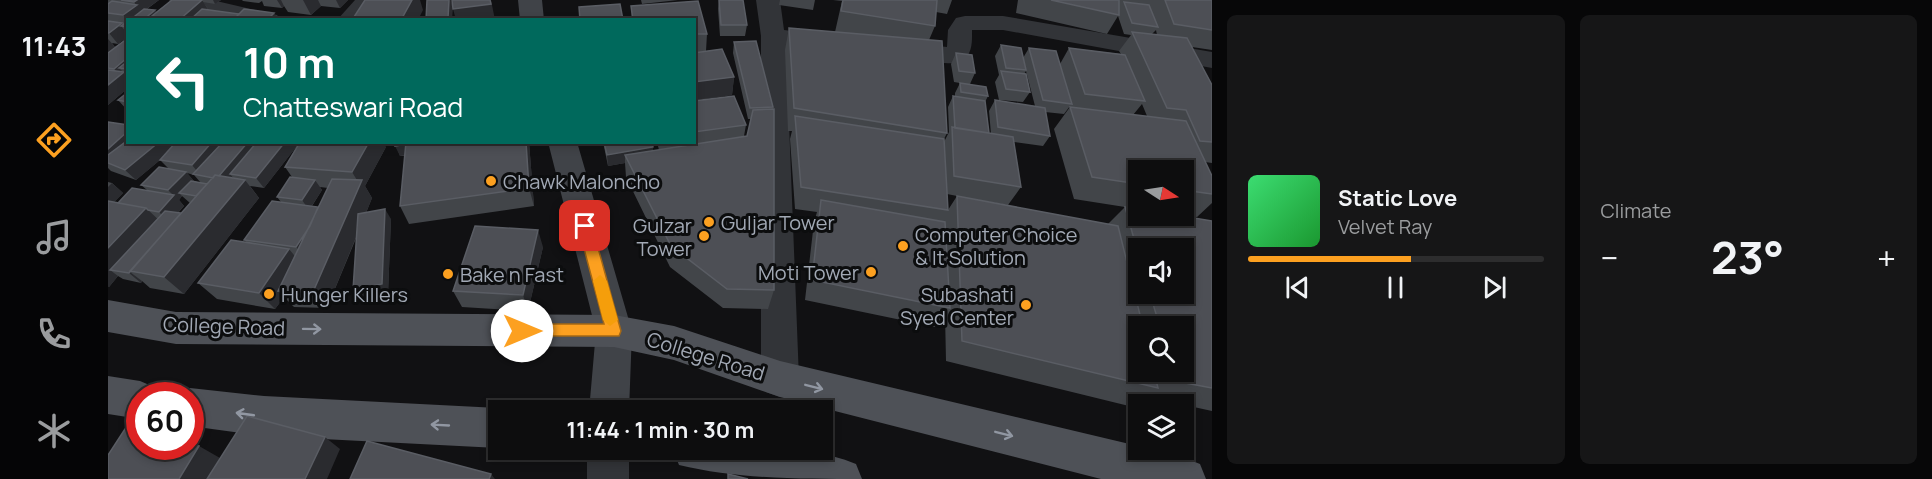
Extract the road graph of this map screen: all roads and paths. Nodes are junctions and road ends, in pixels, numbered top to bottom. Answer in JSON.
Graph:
{"nodes":[{"id":1,"x":181,"y":0,"type":"edge"},
{"id":2,"x":369,"y":0,"type":"edge"},
{"id":3,"x":530,"y":0,"type":"edge"},
{"id":4,"x":768,"y":0,"type":"edge"},
{"id":5,"x":159,"y":11,"type":"edge"},
{"id":6,"x":1005,"y":12,"type":"edge"},
{"id":7,"x":260,"y":18,"type":"edge"},
{"id":8,"x":351,"y":18,"type":"edge"},
{"id":9,"x":532,"y":18,"type":"edge"},
{"id":10,"x":773,"y":36,"type":"junction"},
{"id":11,"x":1212,"y":60,"type":"edge"},
{"id":12,"x":563,"y":144,"type":"edge"},
{"id":13,"x":108,"y":316,"type":"edge"},
{"id":14,"x":614,"y":331,"type":"junction"},
{"id":15,"x":780,"y":379,"type":"junction"},
{"id":16,"x":108,"y":396,"type":"edge"},
{"id":17,"x":126,"y":398,"type":"edge"},
{"id":18,"x":610,"y":400,"type":"edge"},
{"id":19,"x":204,"y":409,"type":"edge"},
{"id":20,"x":488,"y":427,"type":"edge"},
{"id":21,"x":608,"y":460,"type":"edge"},
{"id":22,"x":745,"y":460,"type":"edge"},
{"id":23,"x":608,"y":479,"type":"edge"},
{"id":24,"x":841,"y":479,"type":"edge"},
{"id":25,"x":1185,"y":479,"type":"edge"}],
"edges":[{"from":1,"to":5,"type":"street"},
{"from":1,"to":7,"type":"street"},
{"from":2,"to":8,"type":"street"},
{"from":3,"to":9,"type":"main road"},
{"from":4,"to":10,"type":"street"},
{"from":6,"to":10,"type":"street"},
{"from":6,"to":11,"type":"street"},
{"from":10,"to":15,"type":"street"},
{"from":12,"to":14,"type":"main road"},
{"from":13,"to":14,"type":"main road","name":"College Road","one_way":true},
{"from":14,"to":15,"type":"main road","name":"College Road"},
{"from":14,"to":18,"type":"main road"},
{"from":15,"to":25,"type":"main road","name":"College Road","one_way":true},
{"from":16,"to":17,"type":"main road"},
{"from":20,"to":19,"type":"main road","one_way":true},
{"from":21,"to":23,"type":"street"},
{"from":22,"to":24,"type":"main road"}]}
